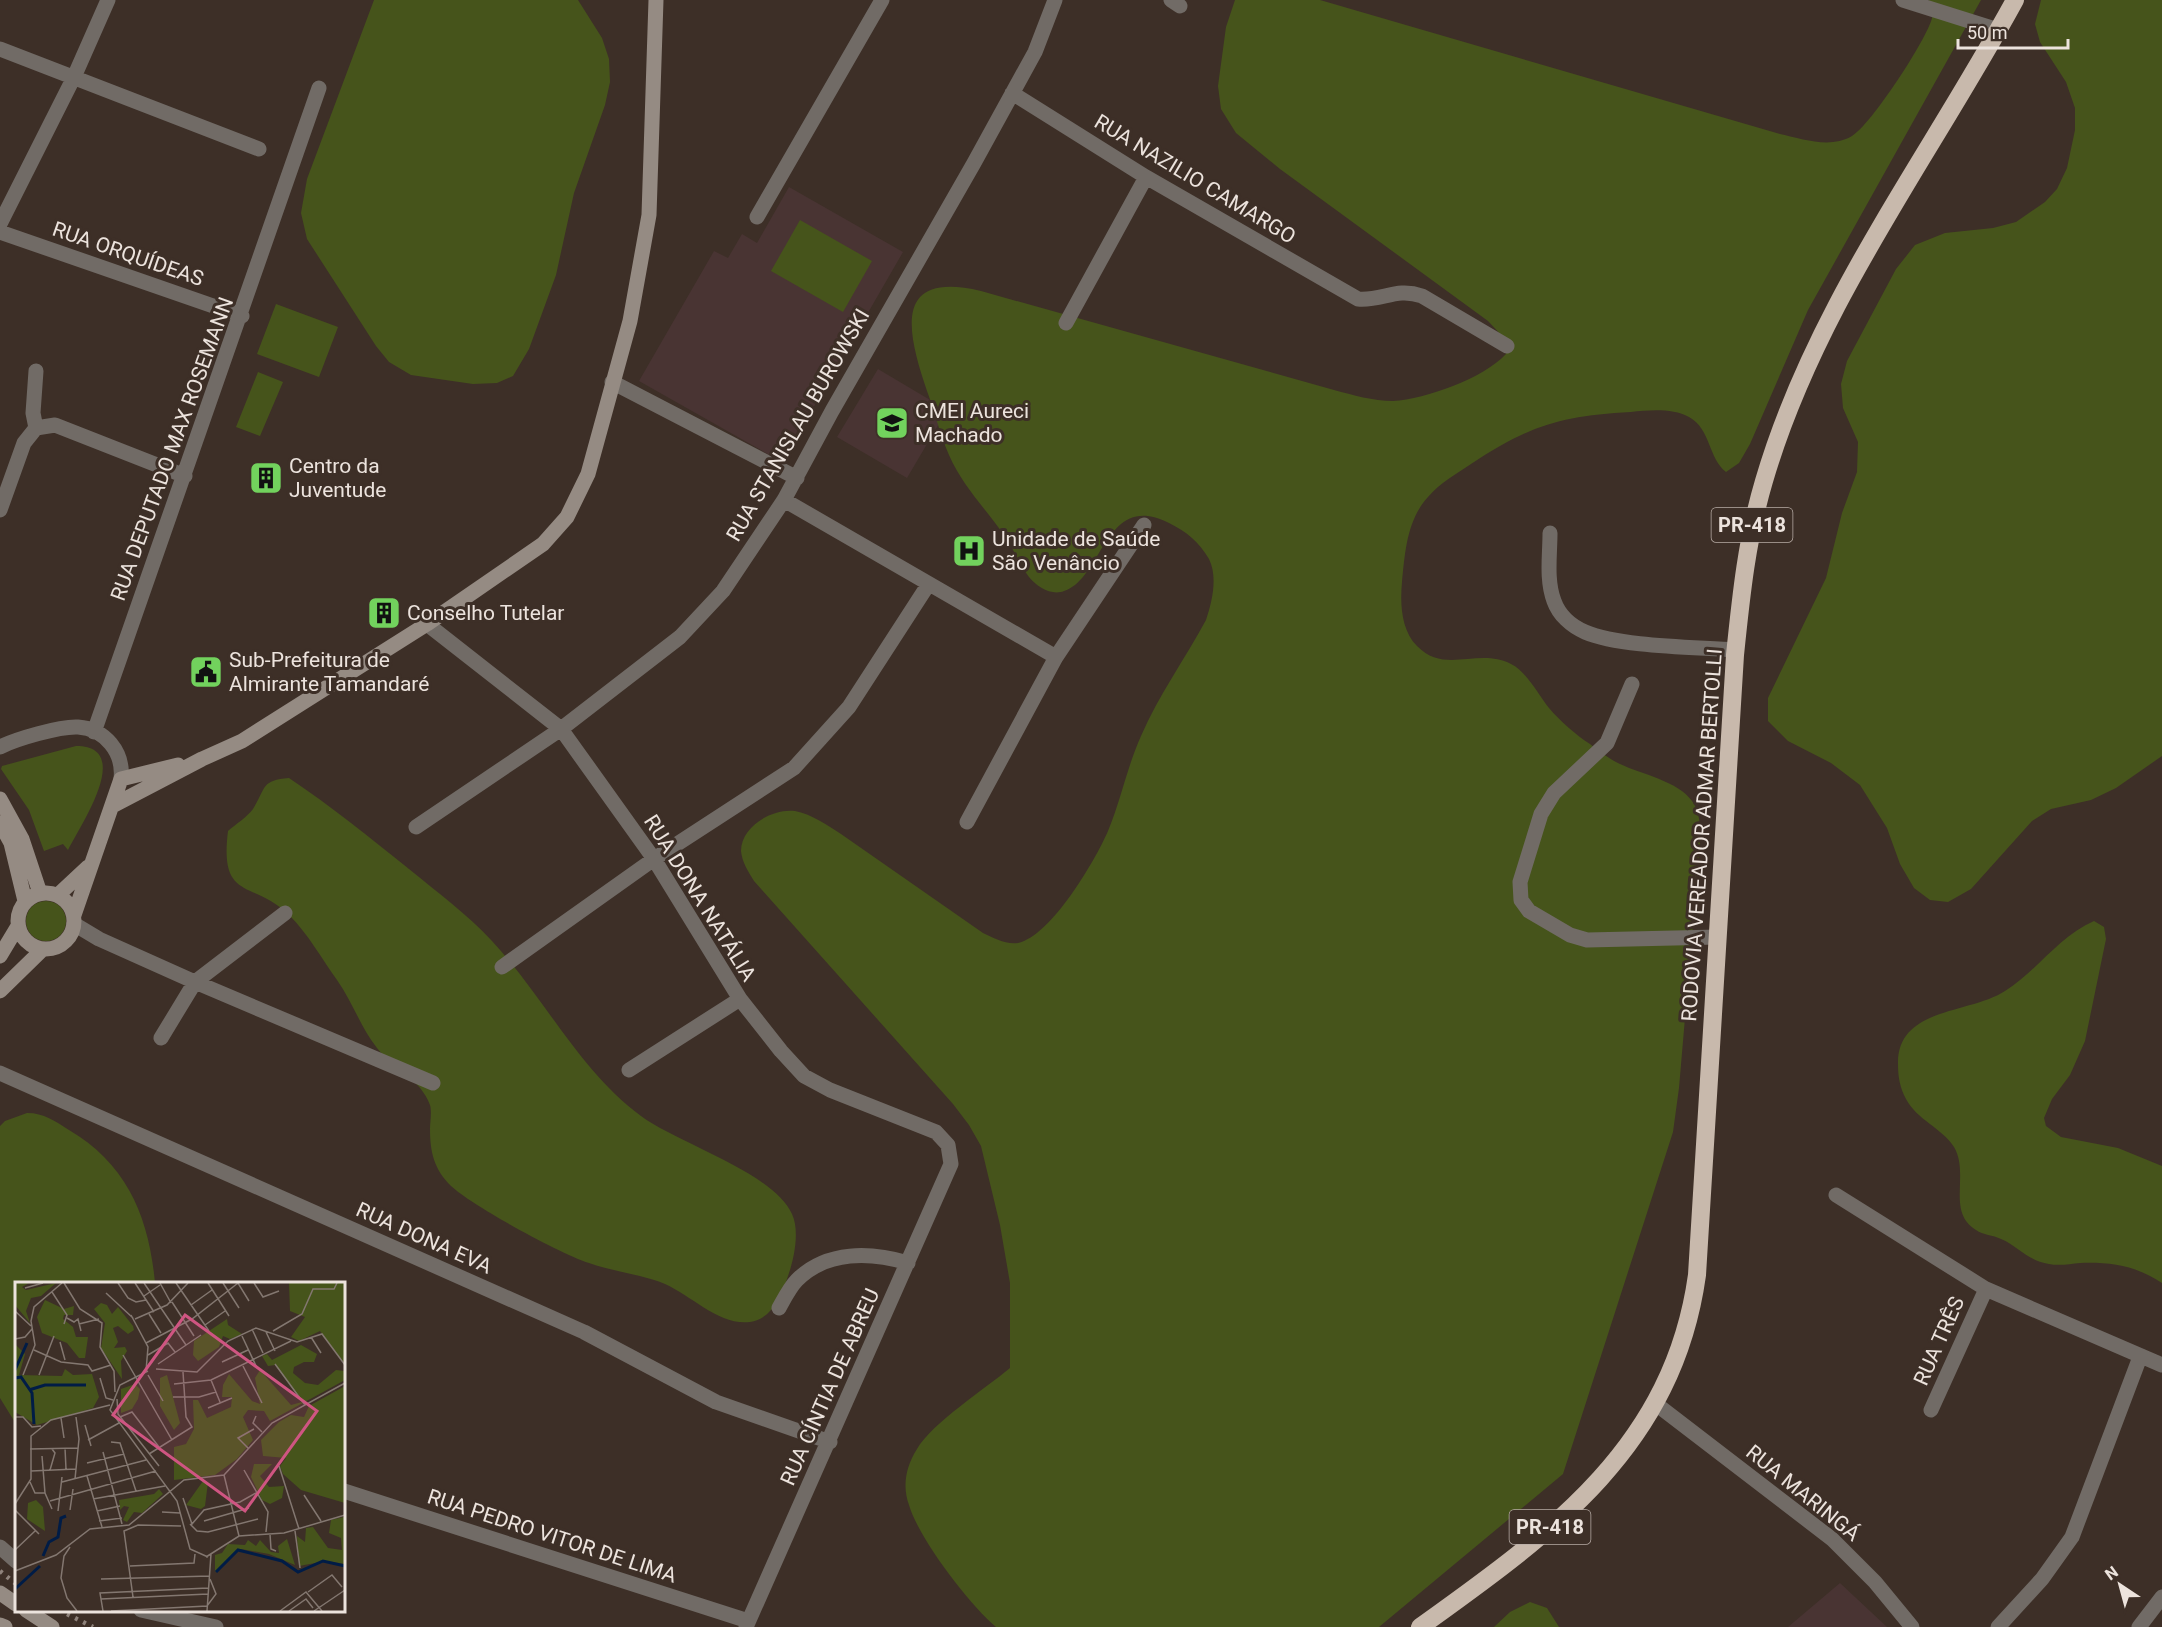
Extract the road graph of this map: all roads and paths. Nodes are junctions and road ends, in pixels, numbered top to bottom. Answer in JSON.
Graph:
{"nodes":[{"id":1,"x":108,"y":0,"type":"edge"},
{"id":2,"x":656,"y":0,"type":"edge"},
{"id":3,"x":882,"y":0,"type":"edge"},
{"id":4,"x":1055,"y":0,"type":"edge"},
{"id":5,"x":1903,"y":0,"type":"edge"},
{"id":6,"x":2015,"y":0,"type":"edge"},
{"id":7,"x":1998,"y":30,"type":"junction"},
{"id":8,"x":0,"y":49,"type":"edge"},
{"id":9,"x":74,"y":76,"type":"junction"},
{"id":10,"x":319,"y":88,"type":"dead end"},
{"id":11,"x":1012,"y":93,"type":"junction"},
{"id":12,"x":259,"y":149,"type":"dead end"},
{"id":13,"x":1146,"y":177,"type":"junction"},
{"id":14,"x":757,"y":218,"type":"dead end"},
{"id":15,"x":0,"y":224,"type":"edge"},
{"id":16,"x":0,"y":232,"type":"edge"},
{"id":17,"x":242,"y":316,"type":"junction"},
{"id":18,"x":1066,"y":323,"type":"dead end"},
{"id":19,"x":1507,"y":346,"type":"dead end"},
{"id":20,"x":36,"y":370,"type":"dead end"},
{"id":21,"x":612,"y":382,"type":"junction"},
{"id":22,"x":36,"y":428,"type":"junction"},
{"id":23,"x":185,"y":476,"type":"junction"},
{"id":24,"x":797,"y":478,"type":"junction"},
{"id":25,"x":784,"y":500,"type":"junction"},
{"id":26,"x":0,"y":510,"type":"edge"},
{"id":27,"x":1144,"y":525,"type":"dead end"},
{"id":28,"x":1550,"y":532,"type":"dead end"},
{"id":29,"x":928,"y":585,"type":"junction"},
{"id":30,"x":427,"y":624,"type":"junction"},
{"id":31,"x":1735,"y":650,"type":"junction"},
{"id":32,"x":1056,"y":657,"type":"junction"},
{"id":33,"x":1632,"y":684,"type":"dead end"},
{"id":34,"x":561,"y":729,"type":"junction"},
{"id":35,"x":94,"y":732,"type":"junction"},
{"id":36,"x":0,"y":747,"type":"edge"},
{"id":37,"x":202,"y":759,"type":"junction"},
{"id":38,"x":121,"y":779,"type":"junction"},
{"id":39,"x":0,"y":799,"type":"edge"},
{"id":40,"x":114,"y":805,"type":"junction"},
{"id":41,"x":967,"y":822,"type":"dead end"},
{"id":42,"x":0,"y":823,"type":"edge"},
{"id":43,"x":416,"y":827,"type":"dead end"},
{"id":44,"x":654,"y":859,"type":"junction"},
{"id":45,"x":88,"y":867,"type":"junction"},
{"id":46,"x":40,"y":893,"type":"junction"},
{"id":47,"x":58,"y":895,"type":"junction"},
{"id":48,"x":25,"y":902,"type":"junction"},
{"id":49,"x":285,"y":913,"type":"dead end"},
{"id":50,"x":74,"y":919,"type":"junction"},
{"id":51,"x":18,"y":926,"type":"junction"},
{"id":52,"x":1718,"y":937,"type":"junction"},
{"id":53,"x":42,"y":949,"type":"junction"},
{"id":54,"x":0,"y":956,"type":"edge"},
{"id":55,"x":502,"y":967,"type":"dead end"},
{"id":56,"x":195,"y":982,"type":"junction"},
{"id":57,"x":0,"y":991,"type":"edge"},
{"id":58,"x":740,"y":999,"type":"junction"},
{"id":59,"x":161,"y":1038,"type":"dead end"},
{"id":60,"x":628,"y":1070,"type":"dead end"},
{"id":61,"x":0,"y":1074,"type":"edge"},
{"id":62,"x":433,"y":1083,"type":"dead end"},
{"id":63,"x":951,"y":1164,"type":"joint"},
{"id":64,"x":1836,"y":1195,"type":"dead end"},
{"id":65,"x":908,"y":1263,"type":"junction"},
{"id":66,"x":1986,"y":1289,"type":"junction"},
{"id":67,"x":779,"y":1308,"type":"dead end"},
{"id":68,"x":2140,"y":1356,"type":"junction"},
{"id":69,"x":2162,"y":1365,"type":"edge"},
{"id":70,"x":1656,"y":1404,"type":"junction"},
{"id":71,"x":1930,"y":1410,"type":"dead end"},
{"id":72,"x":830,"y":1442,"type":"junction"},
{"id":73,"x":345,"y":1491,"type":"edge"},
{"id":74,"x":0,"y":1547,"type":"edge"},
{"id":75,"x":15,"y":1560,"type":"edge"},
{"id":76,"x":0,"y":1593,"type":"edge"},
{"id":77,"x":2162,"y":1598,"type":"edge"},
{"id":78,"x":15,"y":1603,"type":"edge"},
{"id":79,"x":28,"y":1612,"type":"edge"},
{"id":80,"x":146,"y":1612,"type":"edge"},
{"id":81,"x":747,"y":1624,"type":"edge"},
{"id":82,"x":0,"y":1625,"type":"edge"},
{"id":83,"x":5,"y":1627,"type":"edge"},
{"id":84,"x":52,"y":1627,"type":"edge"},
{"id":85,"x":216,"y":1627,"type":"edge"},
{"id":86,"x":1420,"y":1627,"type":"edge"},
{"id":87,"x":1912,"y":1627,"type":"edge"},
{"id":88,"x":1998,"y":1627,"type":"edge"},
{"id":89,"x":2139,"y":1627,"type":"edge"}],
"edges":[{"from":1,"to":9,"type":"street"},
{"from":2,"to":21,"type":"main road"},
{"from":3,"to":14,"type":"street"},
{"from":4,"to":11,"type":"street","name":"RUA STANISLAU BUROWSKI"},
{"from":5,"to":7,"type":"street"},
{"from":6,"to":7,"type":"highway","name":"RODOVIA VEREADOR ADMAR BERTOLLI","number":"PR-418"},
{"from":7,"to":31,"type":"highway","name":"RODOVIA VEREADOR ADMAR BERTOLLI","number":"PR-418"},
{"from":8,"to":9,"type":"street"},
{"from":9,"to":12,"type":"street"},
{"from":9,"to":15,"type":"street"},
{"from":10,"to":17,"type":"street","name":"RUA DEPUTADO MAX ROSEMANN"},
{"from":11,"to":13,"type":"street","name":"RUA NAZILIO CAMARGO"},
{"from":11,"to":24,"type":"street","name":"RUA STANISLAU BUROWSKI"},
{"from":13,"to":18,"type":"street"},
{"from":13,"to":19,"type":"street","name":"RUA NAZILIO CAMARGO"},
{"from":16,"to":17,"type":"street","name":"RUA ORQUÍDEAS"},
{"from":17,"to":23,"type":"street","name":"RUA DEPUTADO MAX ROSEMANN"},
{"from":20,"to":22,"type":"street"},
{"from":21,"to":24,"type":"street"},
{"from":21,"to":30,"type":"main road"},
{"from":22,"to":23,"type":"street"},
{"from":22,"to":26,"type":"street"},
{"from":23,"to":35,"type":"street","name":"RUA DEPUTADO MAX ROSEMANN"},
{"from":24,"to":25,"type":"street","name":"RUA STANISLAU BUROWSKI"},
{"from":25,"to":29,"type":"street"},
{"from":25,"to":34,"type":"street","name":"RUA STANISLAU BUROWSKI"},
{"from":27,"to":32,"type":"street"},
{"from":28,"to":31,"type":"street"},
{"from":29,"to":32,"type":"street"},
{"from":29,"to":44,"type":"street"},
{"from":30,"to":34,"type":"street","name":"RUA DONA NATÁLIA"},
{"from":30,"to":37,"type":"main road"},
{"from":31,"to":52,"type":"highway","name":"RODOVIA VEREADOR ADMAR BERTOLLI","number":"PR-418"},
{"from":32,"to":41,"type":"street"},
{"from":33,"to":52,"type":"street"},
{"from":34,"to":43,"type":"street","name":"RUA STANISLAU BUROWSKI"},
{"from":34,"to":44,"type":"street","name":"RUA DONA NATÁLIA"},
{"from":35,"to":36,"type":"street"},
{"from":35,"to":38,"type":"street"},
{"from":37,"to":38,"type":"main road"},
{"from":37,"to":40,"type":"main road"},
{"from":38,"to":40,"type":"main road"},
{"from":39,"to":46,"type":"main road"},
{"from":40,"to":45,"type":"main road"},
{"from":42,"to":48,"type":"main road"},
{"from":44,"to":55,"type":"street"},
{"from":44,"to":58,"type":"street","name":"RUA DONA NATÁLIA"},
{"from":45,"to":47,"type":"main road"},
{"from":45,"to":50,"type":"main road"},
{"from":46,"to":47,"type":"main road"},
{"from":46,"to":48,"type":"main road"},
{"from":47,"to":50,"type":"main road"},
{"from":48,"to":51,"type":"main road"},
{"from":49,"to":56,"type":"street"},
{"from":50,"to":53,"type":"main road"},
{"from":50,"to":56,"type":"street"},
{"from":51,"to":53,"type":"main road"},
{"from":51,"to":54,"type":"main road"},
{"from":52,"to":70,"type":"highway","name":"RODOVIA VEREADOR ADMAR BERTOLLI","number":"PR-418"},
{"from":53,"to":57,"type":"main road"},
{"from":56,"to":59,"type":"street"},
{"from":56,"to":62,"type":"street"},
{"from":58,"to":60,"type":"street"},
{"from":58,"to":63,"type":"street","name":"RUA DONA NATÁLIA"},
{"from":61,"to":72,"type":"street","name":"RUA DONA EVA"},
{"from":63,"to":65,"type":"street","name":"RUA CÍNTIA DE ABREU"},
{"from":64,"to":66,"type":"street"},
{"from":65,"to":67,"type":"street"},
{"from":65,"to":72,"type":"street","name":"RUA CÍNTIA DE ABREU"},
{"from":66,"to":68,"type":"street"},
{"from":66,"to":71,"type":"street","name":"RUA TRÊS"},
{"from":68,"to":69,"type":"street"},
{"from":68,"to":88,"type":"street"},
{"from":70,"to":86,"type":"highway","name":"RODOVIA VEREADOR ADMAR BERTOLLI","number":"PR-418"},
{"from":70,"to":87,"type":"street","name":"RUA MARINGÁ"},
{"from":72,"to":81,"type":"street","name":"RUA CÍNTIA DE ABREU"},
{"from":73,"to":81,"type":"street","name":"RUA PEDRO VITOR DE LIMA"},
{"from":74,"to":75,"type":"street"},
{"from":76,"to":78,"type":"main road"},
{"from":77,"to":89,"type":"street"},
{"from":79,"to":84,"type":"main road"},
{"from":80,"to":85,"type":"street"},
{"from":82,"to":83,"type":"main road"}]}
